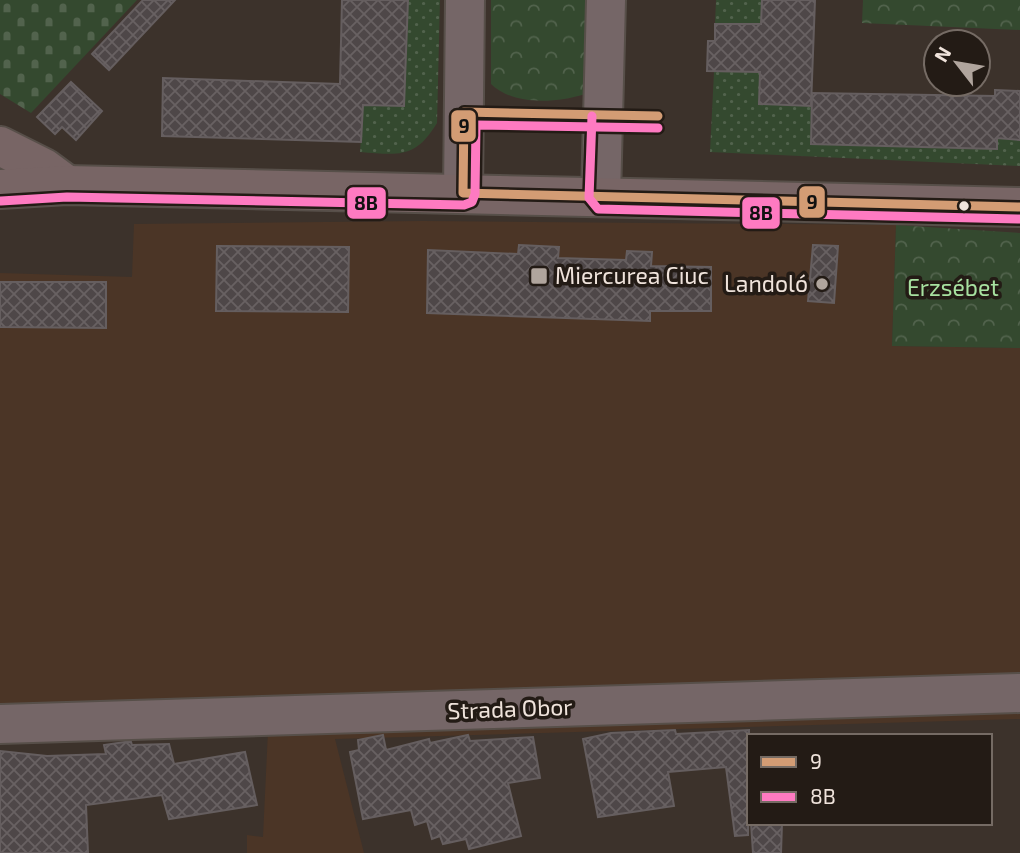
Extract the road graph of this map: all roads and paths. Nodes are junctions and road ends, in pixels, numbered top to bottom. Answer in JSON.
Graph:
{"nodes":[{"id":1,"x":465,"y":0,"type":"edge"},
{"id":2,"x":606,"y":0,"type":"edge"},
{"id":3,"x":0,"y":146,"type":"edge"},
{"id":4,"x":67,"y":185,"type":"junction"},
{"id":5,"x":0,"y":189,"type":"edge"},
{"id":6,"x":463,"y":193,"type":"junction"},
{"id":7,"x":601,"y":197,"type":"junction"},
{"id":8,"x":1020,"y":207,"type":"edge"},
{"id":9,"x":1020,"y":693,"type":"edge"},
{"id":10,"x":0,"y":724,"type":"edge"}],
"edges":[{"from":1,"to":6,"type":"street"},
{"from":2,"to":7,"type":"street"},
{"from":3,"to":4,"type":"main road"},
{"from":4,"to":5,"type":"main road"},
{"from":4,"to":6,"type":"main road"},
{"from":6,"to":7,"type":"main road"},
{"from":7,"to":8,"type":"main road"},
{"from":9,"to":10,"type":"street","name":"Strada Obor"}]}
